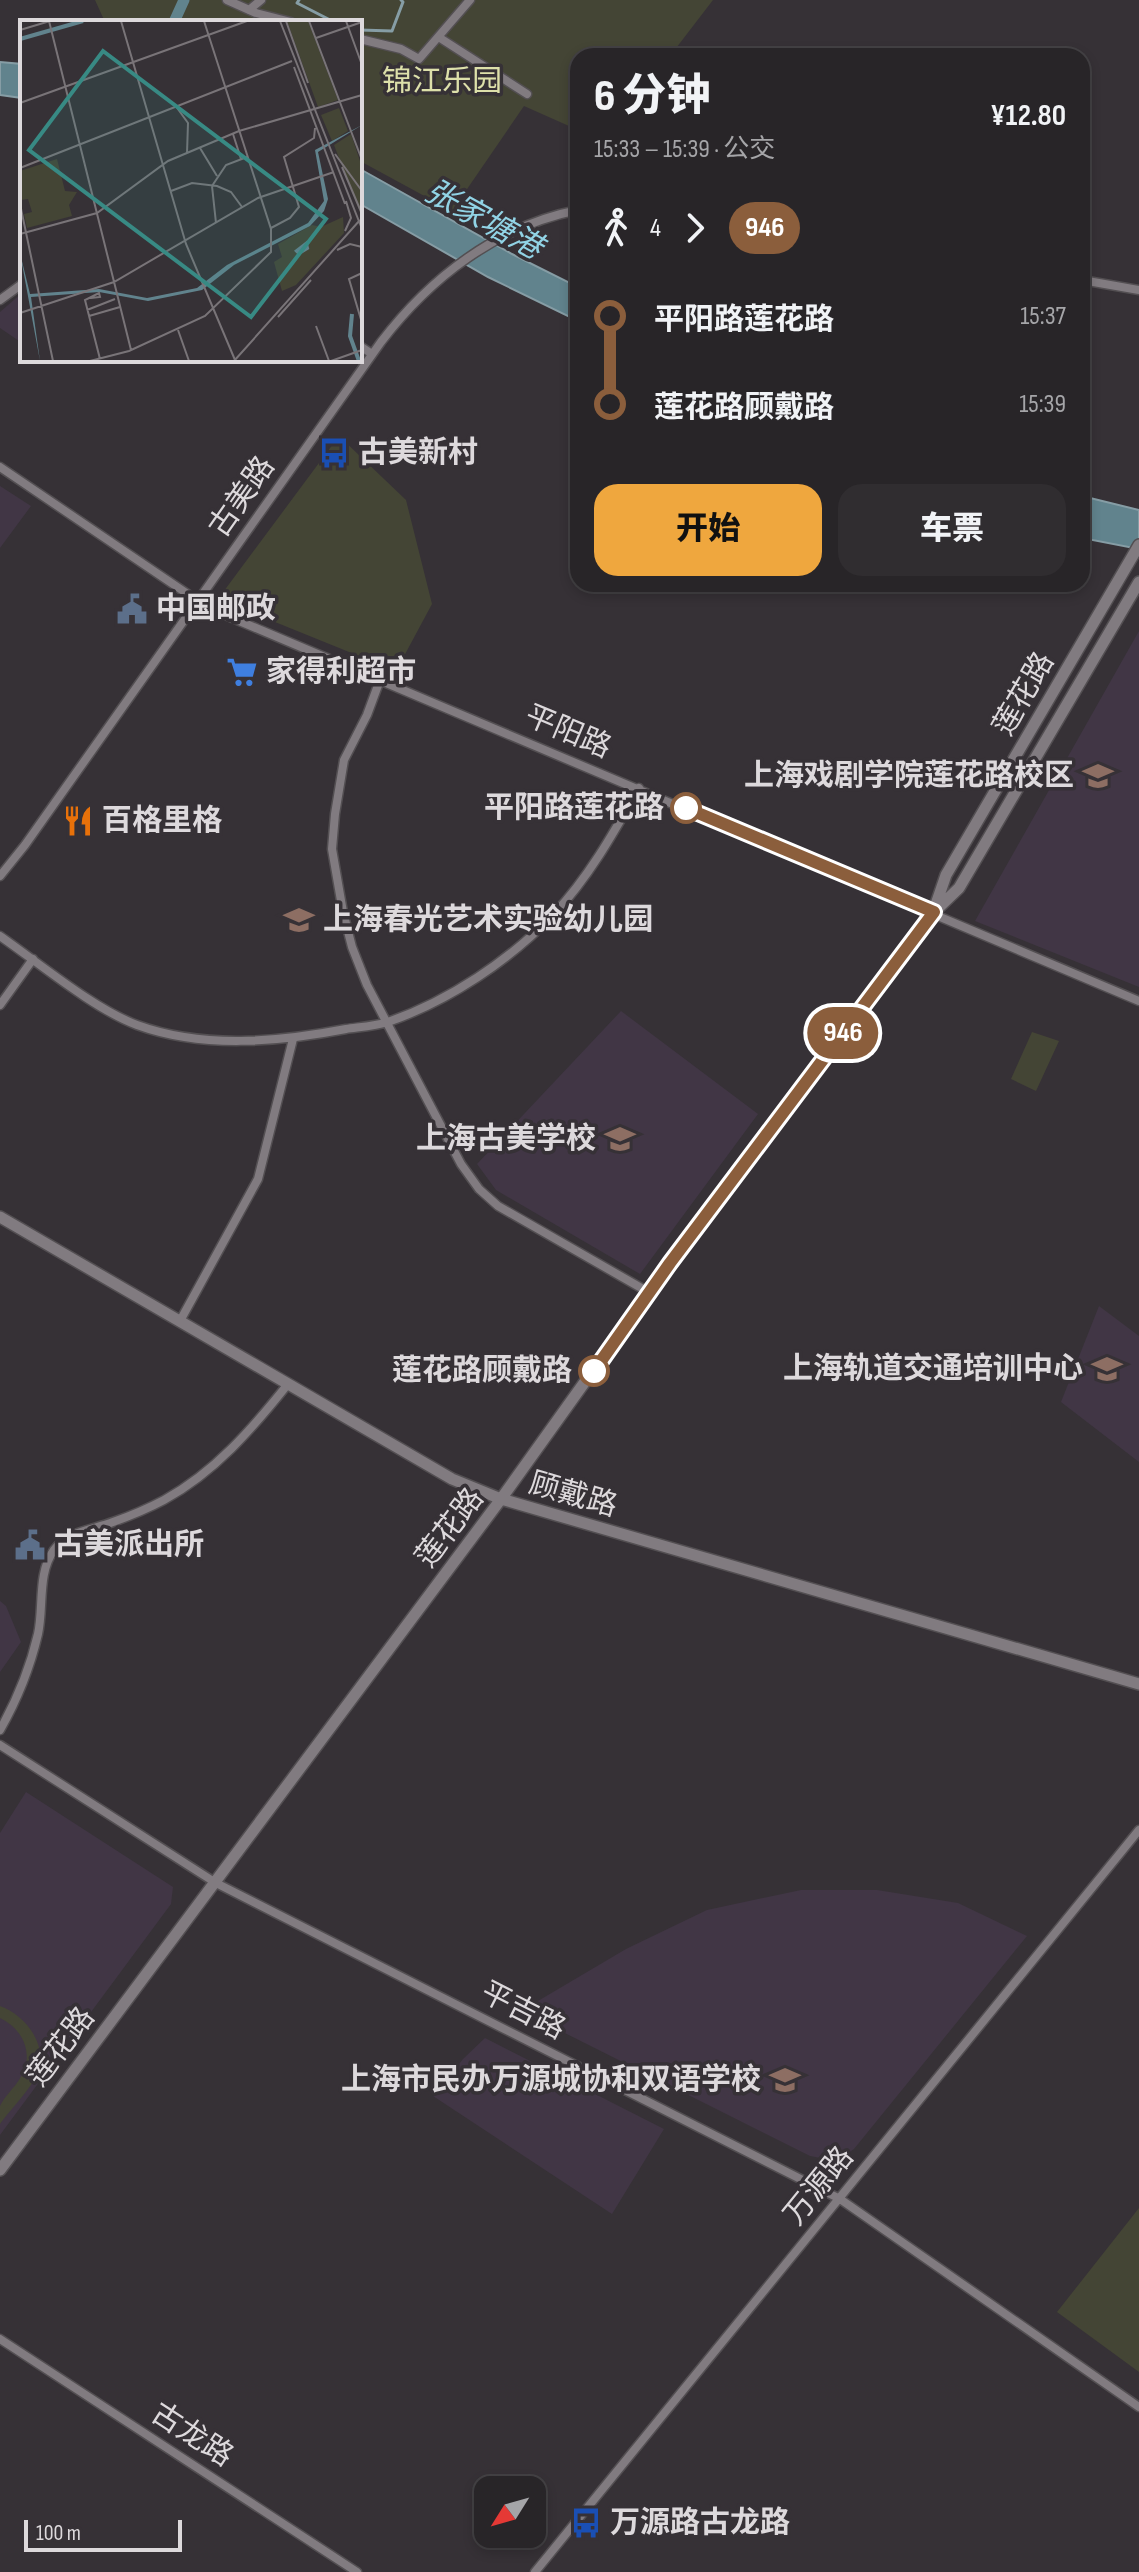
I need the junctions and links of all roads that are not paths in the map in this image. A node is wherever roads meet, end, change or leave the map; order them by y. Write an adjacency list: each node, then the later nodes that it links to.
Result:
1 (227, 0): 4 (street)
2 (261, 0): 4 (street)
3 (470, 0): 6 (street)
4 (249, 10): 5 (street)
5 (284, 20)
6 (440, 38): 7 (street); 8 (street)
7 (362, 39)
8 (527, 94)
9 (570, 212): 15 (street, 古美路)
10 (1090, 281): 12 (street)
11 (20, 285): 13 (street)
12 (1139, 290)
13 (0, 300)
14 (362, 347): 15 (street)
15 (372, 354): 19 (street, 古美路)
16 (0, 467): 19 (street, 平阳路)
17 (1137, 549): 23 (main road, 莲花路)
18 (1139, 582): 23 (main road, 莲花路)
19 (198, 601): 20 (street, 平阳路); 22 (street, 古美路)
20 (380, 680): 21 (street, 平阳路); 28 (street)
21 (639, 788): 23 (street, 平阳路); 28 (street)
22 (0, 876)
23 (934, 912): 26 (street, 平阳路); 31 (main road, 莲花路)
24 (0, 936): 25 (street)
25 (33, 959): 27 (street); 29 (street)
26 (1139, 1001)
27 (0, 1005)
28 (387, 1022): 29 (street); 31 (street)
29 (293, 1039): 32 (street)
30 (0, 1217): 32 (main road, 顾戴路)
31 (650, 1293): 34 (main road, 莲花路)
32 (180, 1321): 33 (main road, 顾戴路)
33 (288, 1384): 34 (main road, 顾戴路); 36 (street)
34 (501, 1499): 35 (main road, 顾戴路); 39 (main road, 莲花路)
35 (1139, 1684)
36 (0, 1730)
37 (0, 1745): 39 (street, 平吉路)
38 (1139, 1830): 41 (street, 万源路)
39 (216, 1883): 40 (main road, 莲花路); 41 (street, 平吉路)
40 (0, 2170)
41 (840, 2199): 43 (street, 平吉路); 45 (street, 万源路)
42 (0, 2339): 44 (street, 古龙路)
43 (1139, 2407)
44 (357, 2572)
45 (535, 2572)

